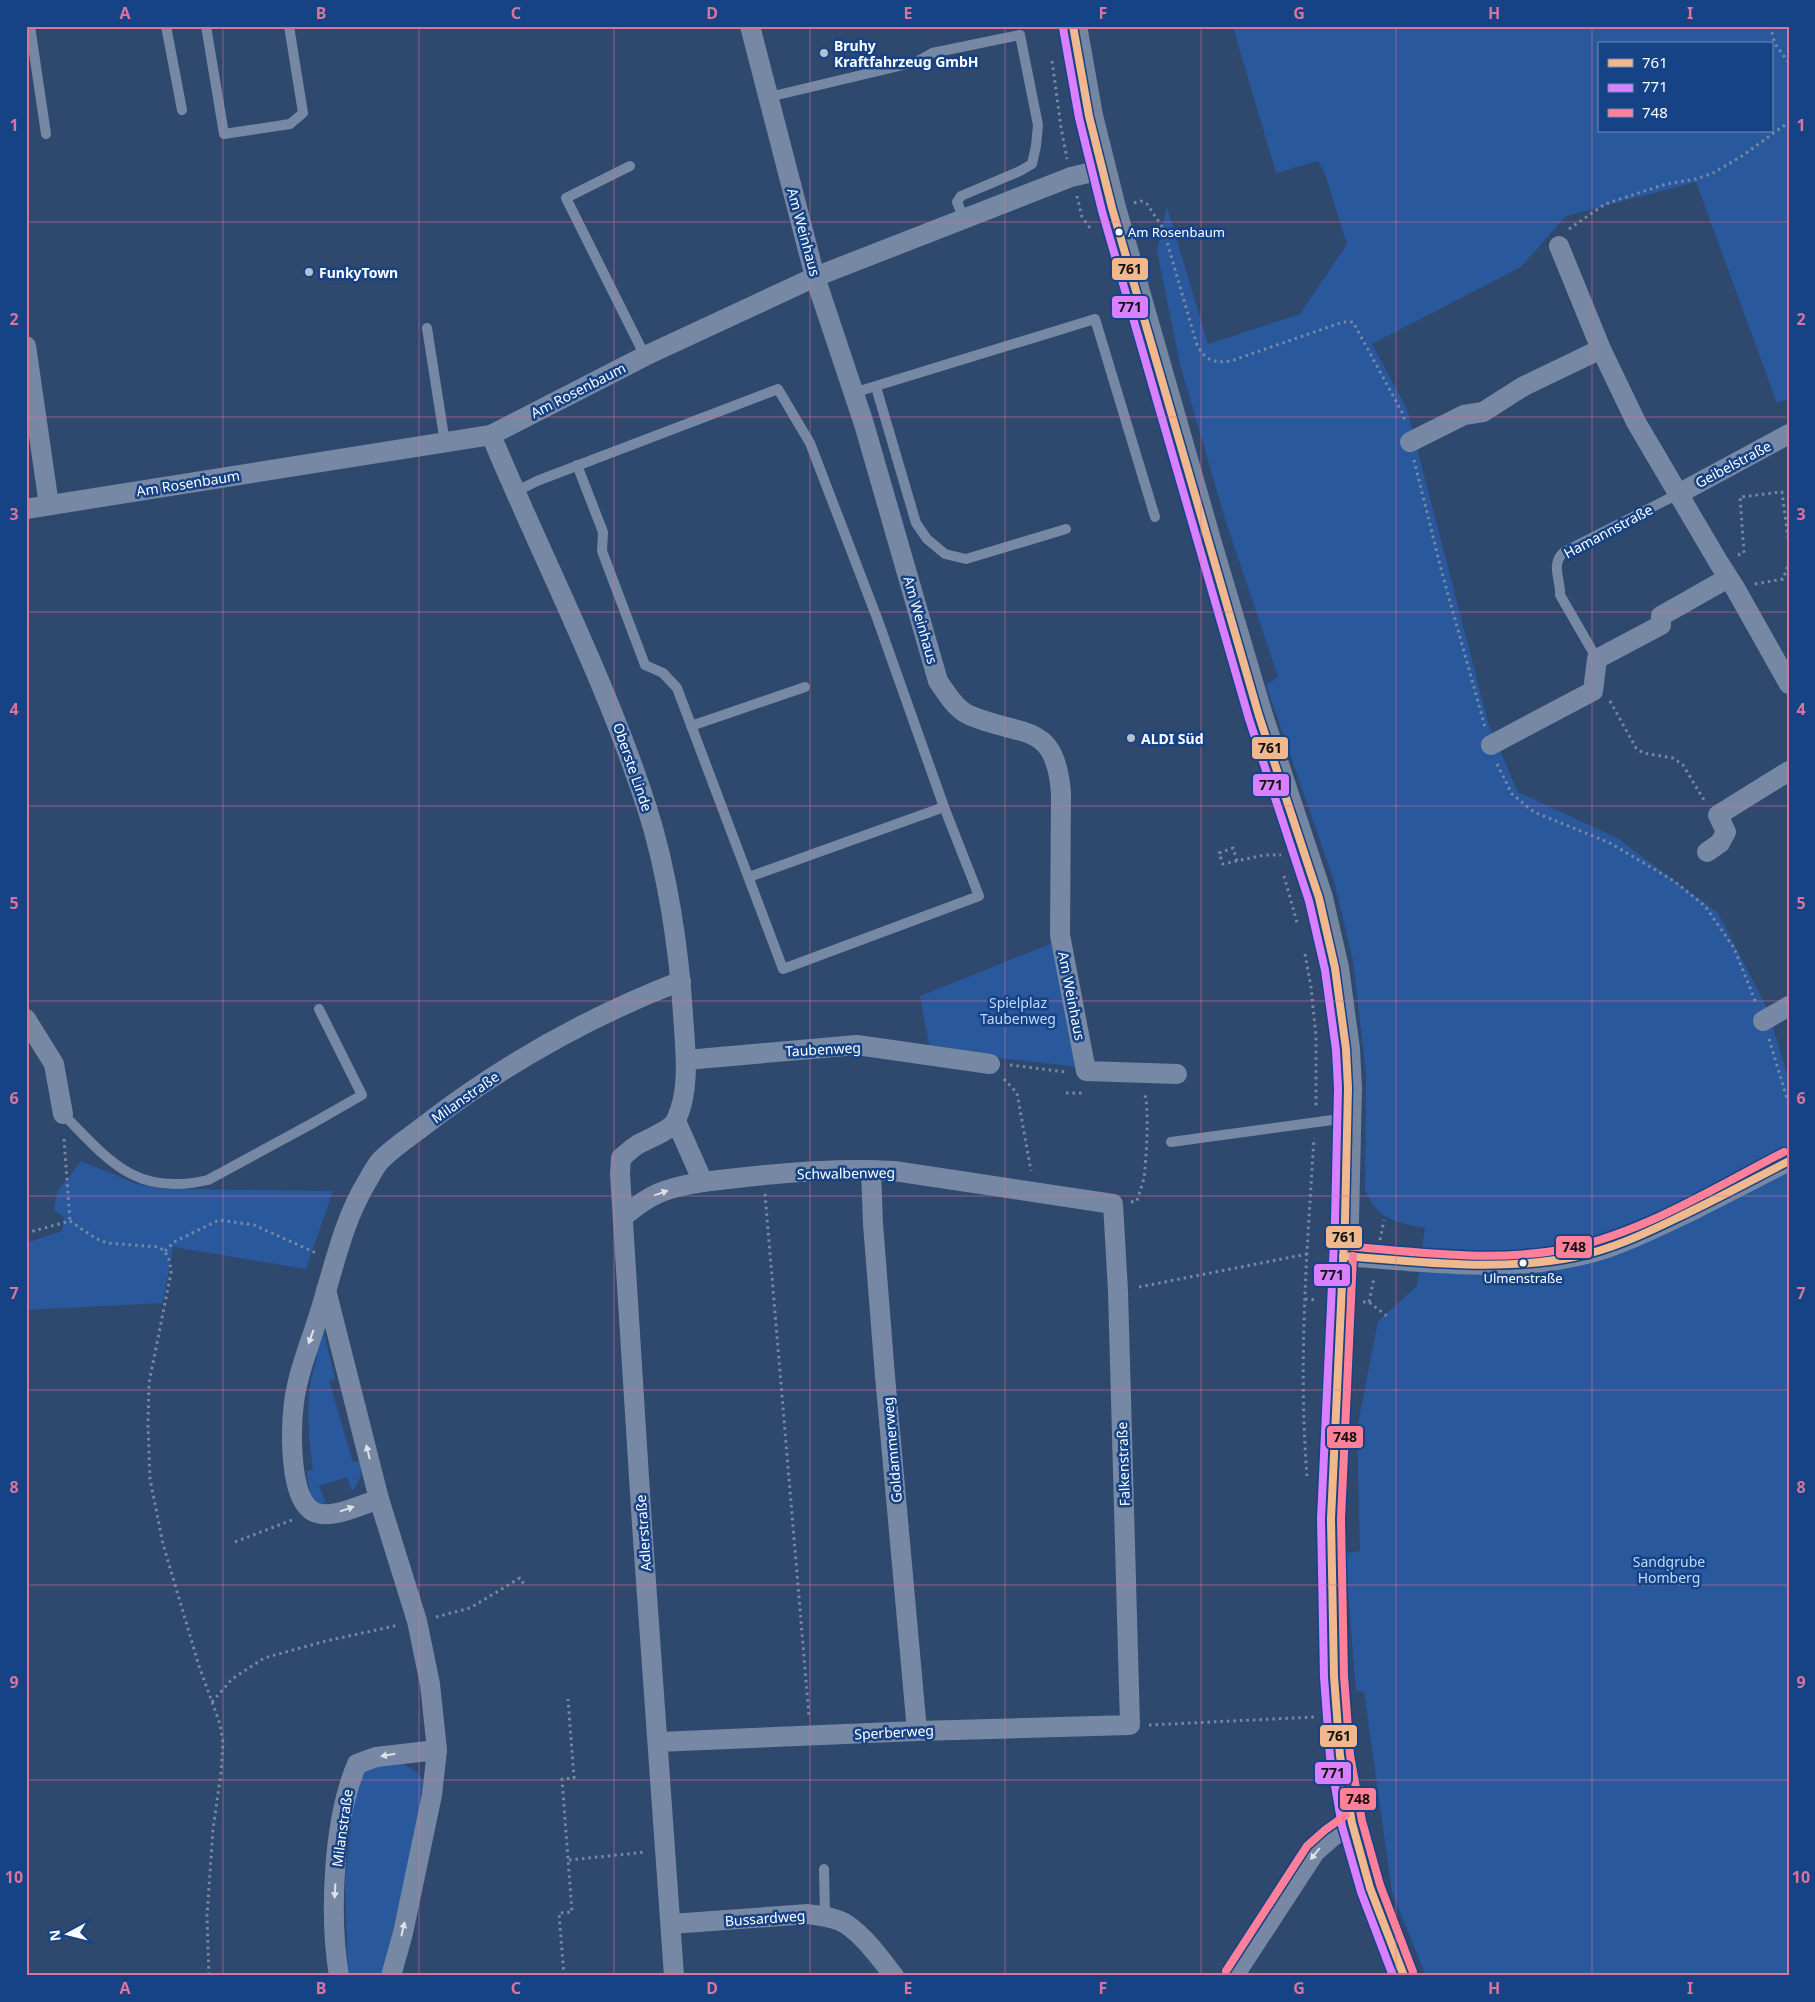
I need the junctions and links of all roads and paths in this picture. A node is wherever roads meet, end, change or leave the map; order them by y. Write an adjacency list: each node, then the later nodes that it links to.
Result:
1 (30, 26): 13 (lane)
2 (166, 26): 11 (lane)
3 (206, 26): 4 (lane)
4 (289, 26)
5 (750, 26): 10 (street, Am Weinhaus)
6 (1073, 26): 15 (main road)
7 (1770, 26): 9 (path)
8 (1052, 54): 16 (path)
9 (1789, 63)
10 (769, 97): 19 (lane); 22 (street, Am Weinhaus)
11 (182, 110)
12 (1789, 122): 21 (path)
13 (46, 134)
14 (630, 166): 26 (lane)
15 (1102, 170): 16 (street, Am Rosenbaum); 17 (main road)
16 (1071, 177): 18 (path); 19 (street, Am Rosenbaum)
17 (1112, 208): 18 (path); 31 (path); 53 (main road)
18 (1082, 217): 20 (path)
19 (964, 219): 22 (street, Am Rosenbaum)
20 (1096, 237)
21 (1559, 246): 25 (street)
22 (816, 277): 26 (street, Am Rosenbaum); 28 (street, Am Weinhaus)
23 (427, 328): 32 (lane)
24 (26, 346): 36 (street)
25 (1601, 348): 31 (street); 35 (street)
26 (645, 356): 30 (street, Am Rosenbaum)
27 (876, 387): 28 (lane); 38 (lane); 39 (lane)
28 (853, 393): 68 (street, Am Weinhaus)
29 (1789, 434): 35 (street, Geibelstraße)
30 (491, 435): 32 (street, Am Rosenbaum); 34 (street, Oberste Linde)
31 (1410, 442): 48 (path)
32 (445, 443): 36 (street, Am Rosenbaum)
33 (578, 465): 34 (lane); 47 (lane); 50 (lane)
34 (514, 492): 61 (street, Oberste Linde)
35 (1678, 494): 42 (street); 43 (lane, Hamannstraße)
36 (49, 505): 37 (street, Am Rosenbaum)
37 (26, 509)
38 (1155, 517)
39 (1066, 529)
40 (1789, 545): 42 (path)
41 (1789, 563): 42 (path)
42 (1727, 576): 43 (street); 44 (street)
43 (1597, 659): 46 (street)
44 (1789, 684)
45 (804, 687): 47 (lane)
46 (1594, 691): 48 (street); 51 (path)
47 (691, 726): 58 (lane)
48 (1491, 745): 65 (path)
49 (1789, 772): 51 (street)
50 (944, 807): 58 (lane); 58 (lane)
51 (1718, 815): 54 (street)
52 (1275, 846): 53 (path)
53 (1291, 852): 55 (path); 56 (path); 75 (main road)
54 (1707, 852)
55 (1237, 861): 55 (path)
56 (1281, 864)
57 (1283, 874): 59 (path)
58 (750, 877)
59 (1299, 928)
60 (1303, 946): 77 (path)
61 (681, 981): 66 (street, Oberste Linde); 92 (street, Milanstraße)
62 (1789, 1006): 65 (street)
63 (319, 1008): 74 (lane)
64 (26, 1019): 74 (street)
65 (1763, 1020): 73 (path)
66 (686, 1060): 67 (street, Taubenweg); 76 (street, Oberste Linde)
67 (999, 1064): 68 (path); 83 (path)
68 (1086, 1072): 69 (street)
69 (1177, 1074)
70 (1139, 1091): 84 (path)
71 (1084, 1092): 72 (path)
72 (1066, 1093)
73 (1789, 1106)
74 (63, 1114): 87 (path)
75 (1348, 1118): 77 (lane); 91 (main road)
76 (676, 1121): 82 (street); 86 (street, Adlerstraße)
77 (1315, 1121): 78 (lane); 90 (path)
78 (1171, 1142)
79 (1789, 1160): 91 (street)
80 (871, 1170): 81 (street, Schwalbenweg); 83 (street, Schwalbenweg); 105 (street, Goldammerweg)
81 (763, 1175): 82 (street, Schwalbenweg); 106 (path)
82 (703, 1182): 86 (street, one-way to 82)
83 (1034, 1192): 85 (street, Schwalbenweg)
84 (1139, 1193)
85 (1113, 1204): 94 (street, Falkenstraße)
86 (624, 1216): 107 (street, Adlerstraße)
87 (70, 1221): 88 (path); 89 (path)
88 (26, 1233)
89 (165, 1252): 92 (path); 102 (path)
90 (1307, 1254): 94 (path); 95 (path)
91 (1343, 1256): 109 (main road)
92 (336, 1259): 93 (street, Milanstraße)
93 (326, 1290): 96 (street, one-way to 93); 97 (street, Milanstraße, one-way to 97)
94 (1118, 1291): 104 (street, Falkenstraße)
95 (1305, 1299)
96 (380, 1499): 97 (street, one-way to 96); 100 (street)
97 (314, 1512): 98 (path)
98 (235, 1542)
99 (525, 1586): 100 (path)
100 (417, 1621): 102 (path); 108 (street)
101 (568, 1699): 111 (path)
102 (212, 1702): 115 (path)
103 (1315, 1717): 104 (path)
104 (1130, 1725): 105 (street, Sperberweg)
105 (917, 1731): 106 (street, Sperberweg)
106 (810, 1736): 107 (street, Sperberweg)
107 (658, 1742): 110 (street, Adlerstraße)
108 (437, 1750): 116 (street, Milanstraße, one-way to 116); 117 (street, one-way to 108)
109 (1352, 1823): 121 (street, one-way to 121); 122 (main road)
110 (666, 1849): 111 (path); 114 (street, Adlerstraße)
111 (569, 1860): 118 (path)
112 (824, 1870): 113 (lane)
113 (825, 1916): 114 (street, Bussardweg); 120 (street, Bussardweg)
114 (671, 1924): 119 (street, Adlerstraße)
115 (209, 1976)
116 (339, 1976)
117 (391, 1976)
118 (564, 1976)
119 (674, 1976)
120 (894, 1976)
121 (1234, 1976)
122 (1404, 1976)

